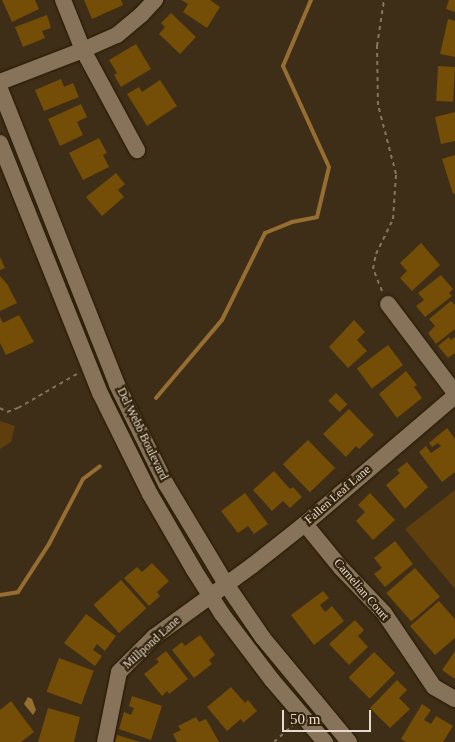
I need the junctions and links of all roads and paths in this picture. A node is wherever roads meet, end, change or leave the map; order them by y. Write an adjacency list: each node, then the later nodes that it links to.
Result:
1 (63, 0): 4 (street)
2 (155, 0): 4 (street)
3 (384, 0): 9 (path)
4 (83, 50): 5 (street); 8 (street)
5 (0, 82)
6 (0, 89): 14 (street, Del Webb Boulevard)
7 (0, 143): 10 (street, Del Webb Boulevard)
8 (137, 150)
9 (388, 304): 11 (street)
10 (89, 367): 12 (path); 14 (street, Del Webb Boulevard)
11 (455, 395): 13 (street, Fallen Leaf Lane)
12 (0, 408)
13 (305, 524): 14 (street, Fallen Leaf Lane); 15 (street, Carnelian Court)
14 (218, 590): 16 (street, Del Webb Boulevard); 17 (street, Millpond Lane); 20 (street, Del Webb Boulevard)
15 (455, 699)
16 (303, 718): 18 (path); 19 (street, Del Webb Boulevard)
17 (105, 742)
18 (274, 742)
19 (325, 742)
20 (349, 742)

